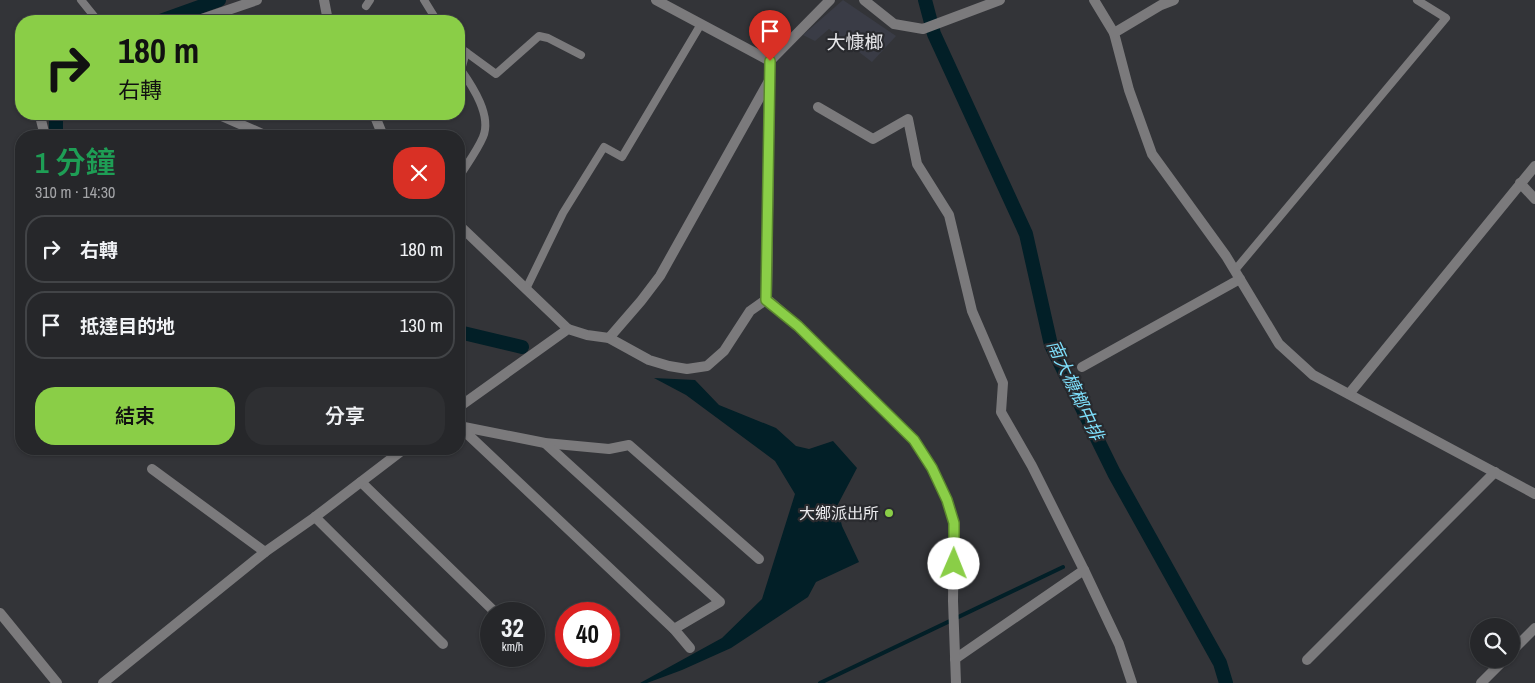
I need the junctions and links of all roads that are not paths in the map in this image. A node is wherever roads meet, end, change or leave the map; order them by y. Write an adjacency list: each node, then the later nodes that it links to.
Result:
1 (81, 0): 12 (lane)
2 (257, 0): 13 (street)
3 (324, 0): 14 (street)
4 (424, 0): 15 (lane)
5 (656, 0): 16 (street)
6 (830, 0): 21 (street)
7 (864, 0): 8 (street)
8 (1000, 0)
9 (1094, 0): 17 (street)
10 (1174, 0): 17 (street)
11 (1416, 0): 32 (lane)
12 (93, 15)
13 (213, 15)
14 (327, 15)
15 (433, 15)
16 (701, 24): 21 (street); 33 (lane)
17 (1114, 33): 32 (street)
18 (466, 52): 19 (lane); 20 (lane)
19 (581, 54)
20 (465, 56)
21 (770, 61): 23 (street)
22 (465, 76): 28 (lane)
23 (770, 79): 34 (street); 36 (street)
24 (818, 107): 51 (street)
25 (231, 120): 26 (street)
26 (253, 130)
27 (1535, 166): 29 (street)
28 (465, 167)
29 (1520, 183): 30 (street); 38 (street)
30 (1535, 199)
31 (465, 230): 33 (street)
32 (1237, 275): 37 (street); 38 (street)
33 (526, 289): 35 (street)
34 (766, 300): 36 (street); 59 (street)
35 (568, 329): 36 (street); 39 (street)
36 (610, 338)
37 (1082, 367)
38 (1349, 394): 45 (street)
39 (465, 403)
40 (465, 427): 42 (street)
41 (465, 432): 55 (street)
42 (546, 443): 50 (street); 55 (street)
43 (396, 455): 46 (street)
44 (152, 469): 49 (street)
45 (1495, 472): 47 (street); 60 (street)
46 (361, 482): 48 (street); 52 (street)
47 (1535, 494)
48 (315, 517): 49 (street); 57 (street)
49 (265, 552): 63 (street)
50 (759, 559)
51 (1084, 570): 59 (street); 65 (street)
52 (485, 602)
53 (0, 613): 62 (street)
54 (1535, 628): 56 (street)
55 (674, 629): 58 (street)
56 (1520, 643)
57 (443, 644)
58 (690, 648)
59 (955, 659): 64 (street)
60 (1307, 660)
61 (1496, 668): 66 (street)
62 (57, 683)
63 (103, 683)
64 (956, 683)
65 (1132, 683)
66 (1481, 683)

